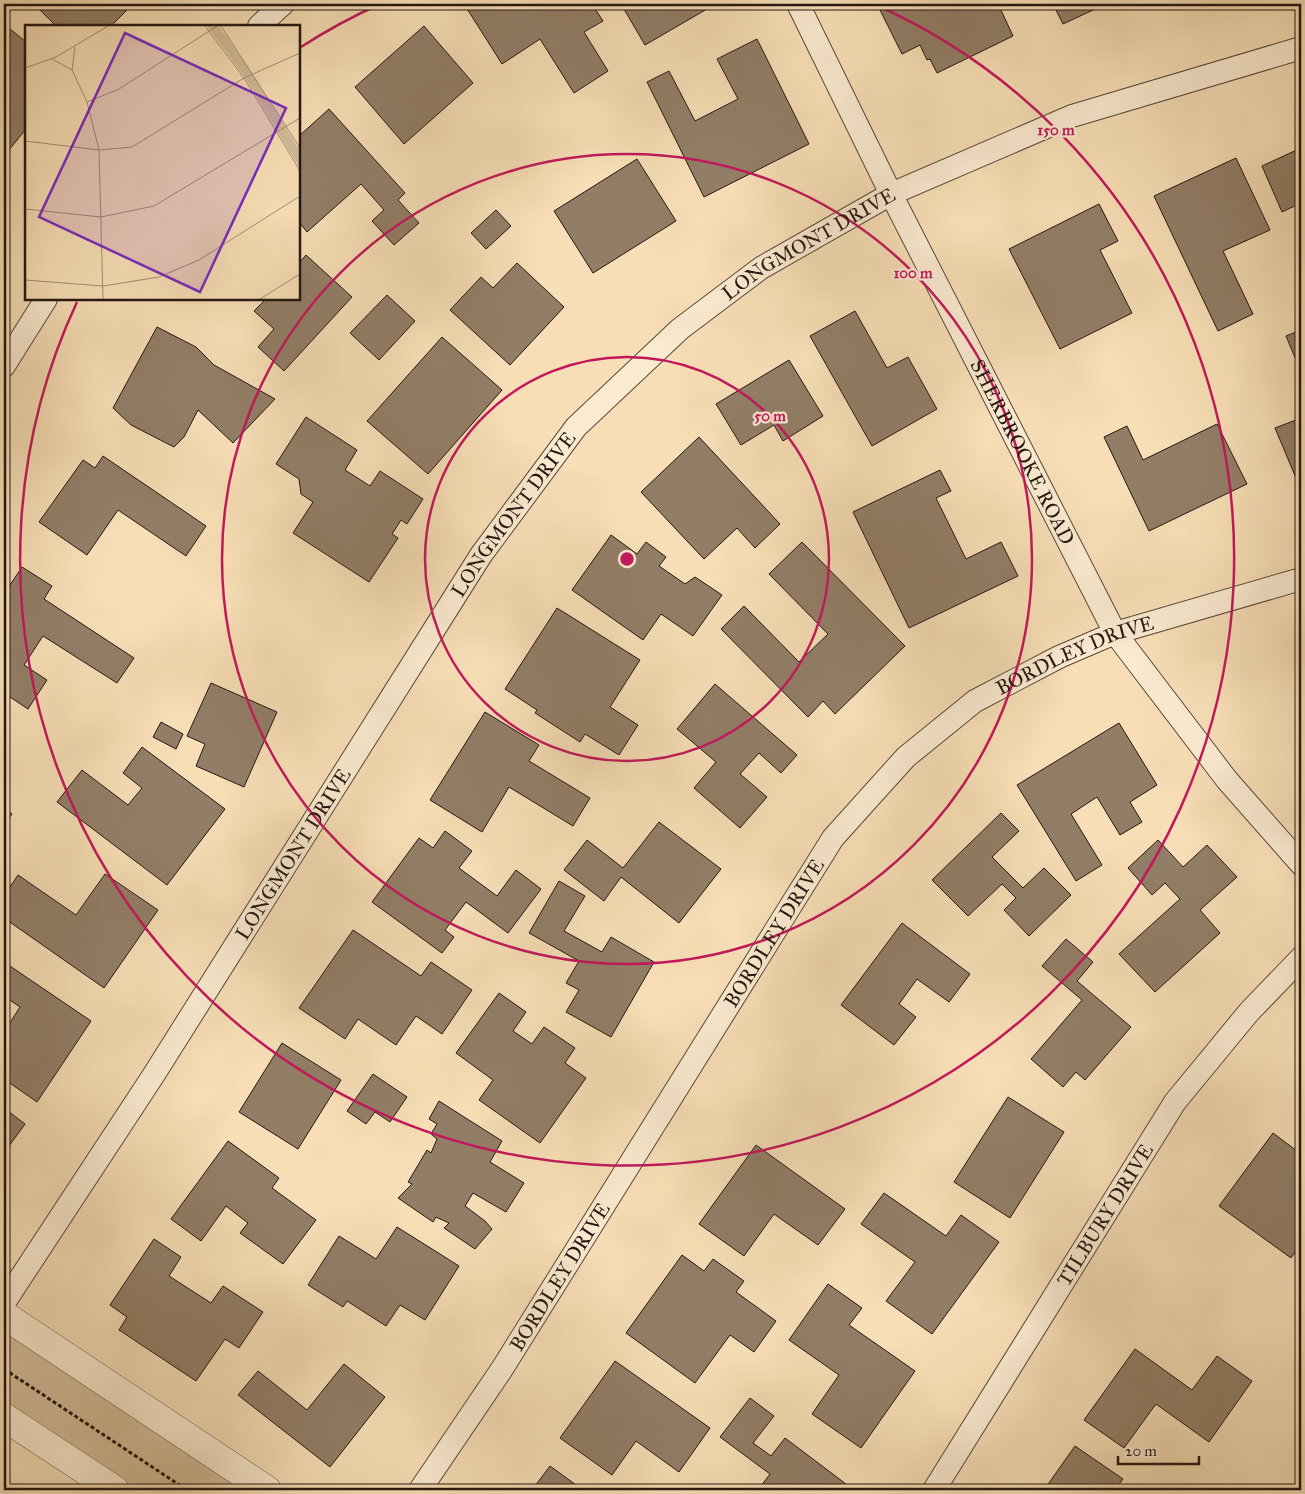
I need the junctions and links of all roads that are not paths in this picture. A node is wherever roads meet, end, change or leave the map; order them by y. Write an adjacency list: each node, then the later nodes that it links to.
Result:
1 (282, 4): 3 (street)
2 (798, 4): 5 (street, SHERBROOKE ROAD)
3 (260, 25)
4 (1301, 48): 5 (street, LONGMONT DRIVE)
5 (890, 194): 9 (street, SHERBROOKE ROAD); 12 (street, LONGMONT DRIVE)
6 (45, 300): 7 (street)
7 (4, 366)
8 (1301, 579): 9 (street, BORDLEY DRIVE)
9 (1115, 633): 10 (street, SHERBROOKE ROAD); 17 (street, BORDLEY DRIVE)
10 (1301, 864)
11 (1301, 958): 18 (street, TILBURY DRIVE)
12 (4, 1303)
13 (4, 1316): 16 (street)
14 (4, 1417): 15 (street)
15 (115, 1490)
16 (267, 1490)
17 (420, 1490)
18 (934, 1490)

